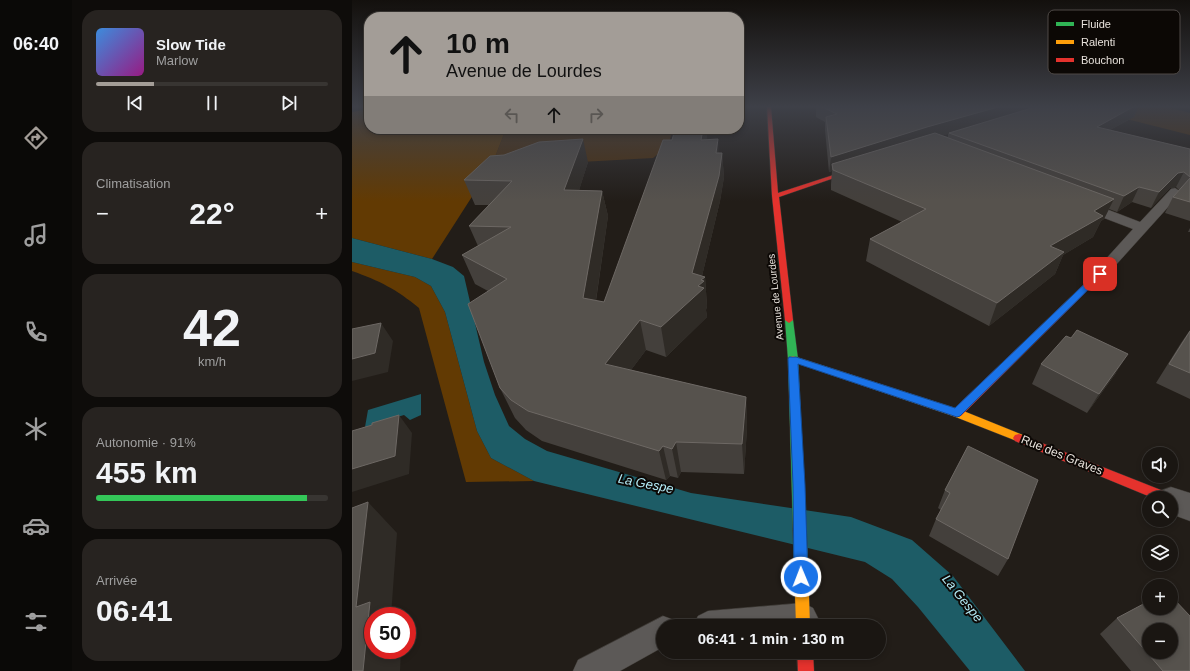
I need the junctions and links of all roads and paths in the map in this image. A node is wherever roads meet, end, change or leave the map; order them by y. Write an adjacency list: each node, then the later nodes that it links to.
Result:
1 (771, 138): 4 (main road, Avenue de Lourdes)
2 (871, 164): 4 (main road)
3 (1176, 192): 6 (lane)
4 (775, 196): 8 (main road, Avenue de Lourdes)
5 (1069, 199): 6 (lane)
6 (1142, 228): 7 (lane)
7 (1100, 274): 9 (main road)
8 (792, 359): 9 (main road, Rue des Graves); 13 (main road, Avenue de Lourdes)
9 (957, 413): 10 (main road, Rue des Graves)
10 (1150, 491)
11 (1178, 503): 12 (street)
12 (1190, 508)
13 (803, 619)
14 (656, 635): 16 (lane)
15 (805, 659): 17 (main road)
16 (589, 671)
17 (806, 671)

